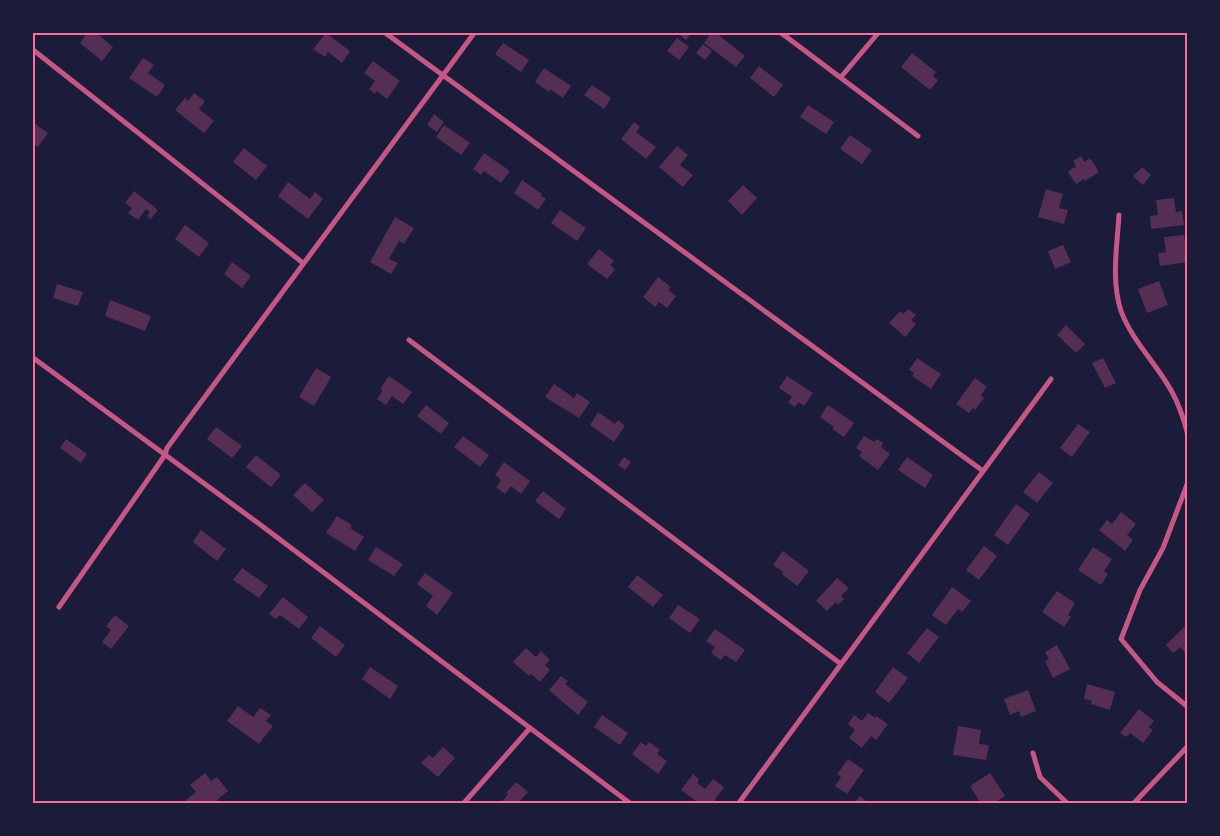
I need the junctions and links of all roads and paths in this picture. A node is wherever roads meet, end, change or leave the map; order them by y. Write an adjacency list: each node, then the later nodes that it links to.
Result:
1 (384, 32): 6 (street)
2 (475, 32): 6 (street)
3 (780, 32): 7 (street)
4 (879, 32): 7 (street)
5 (32, 49): 10 (street)
6 (443, 76): 10 (street); 16 (street)
7 (841, 77): 8 (street)
8 (918, 136)
9 (1119, 215): 14 (street)
10 (303, 263): 15 (street)
11 (409, 340): 19 (street)
12 (32, 357): 15 (street)
13 (1051, 379): 16 (street)
14 (1188, 435)
15 (165, 455): 18 (street); 21 (street)
16 (983, 471): 19 (street)
17 (1188, 482): 20 (street)
18 (59, 607)
19 (841, 664): 26 (street)
20 (1188, 707)
21 (530, 728): 24 (street); 25 (street)
22 (1188, 746): 28 (street)
23 (1033, 753): 27 (street)
24 (462, 804)
25 (631, 804)
26 (738, 804)
27 (1068, 804)
28 (1133, 804)

